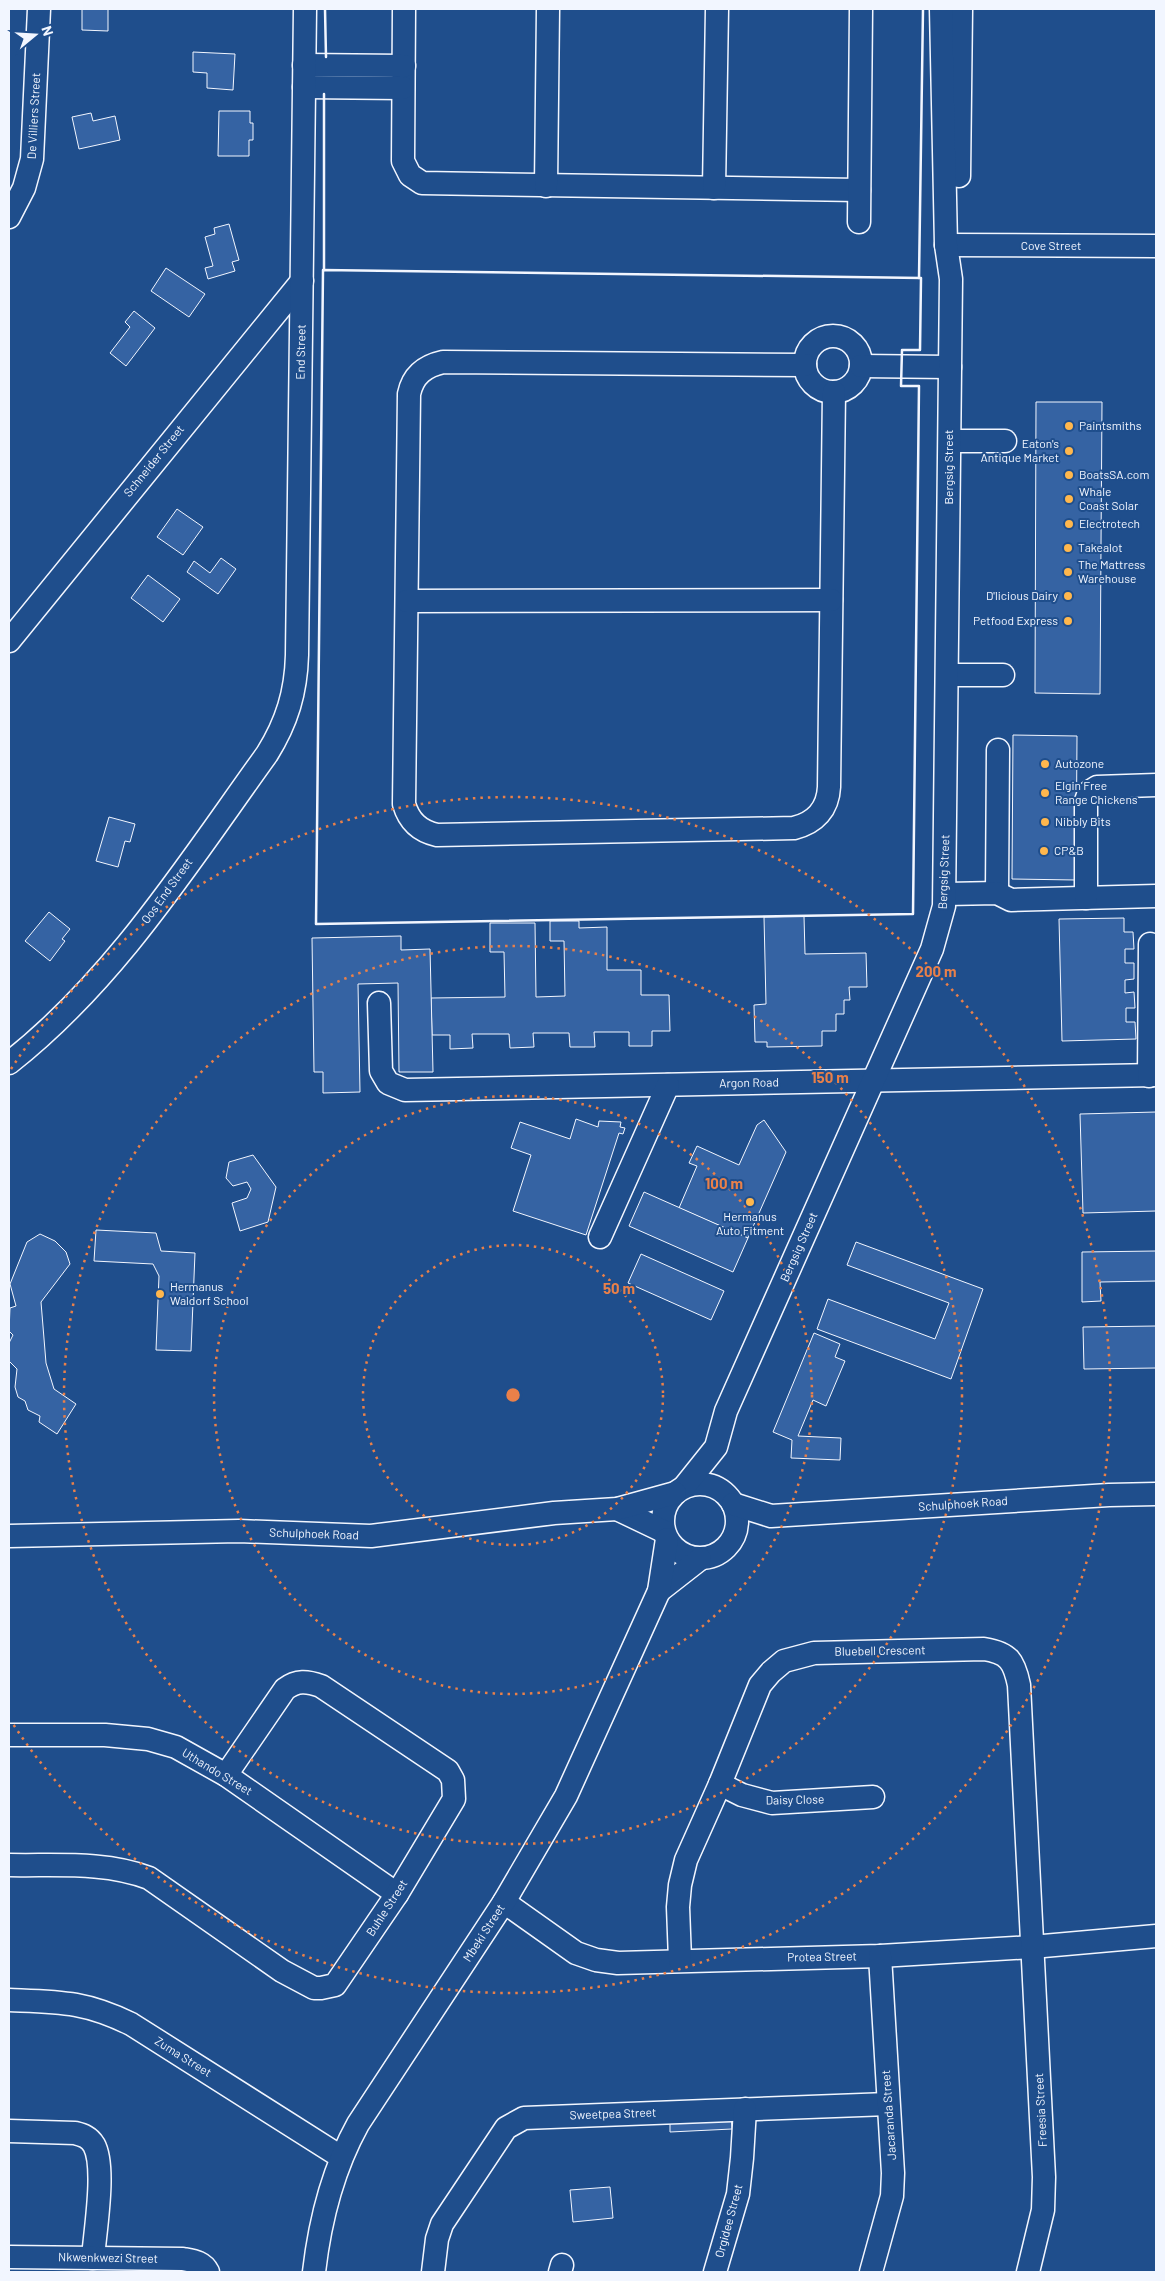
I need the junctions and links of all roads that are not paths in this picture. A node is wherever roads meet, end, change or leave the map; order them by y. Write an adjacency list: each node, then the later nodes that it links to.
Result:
1 (39, 9): 14 (street, De Villiers Street)
2 (305, 9): 9 (street, End Street)
3 (404, 9): 10 (street)
4 (548, 9): 11 (street)
5 (717, 9): 12 (street)
6 (861, 9): 13 (street)
7 (941, 9): 16 (street, Bergsig Street)
8 (960, 9): 16 (street, Bergsig Street)
9 (304, 76): 10 (street); 18 (street, End Street)
10 (404, 77): 11 (street)
11 (546, 186): 12 (street)
12 (714, 188): 13 (street)
13 (859, 190): 15 (street)
14 (9, 217)
15 (859, 222)
16 (952, 246): 17 (street, Cove Street); 21 (street, Bergsig Street)
17 (1156, 246)
18 (302, 281): 27 (street, Schneider Street); 30 (street, End Street)
19 (805, 365): 20 (street); 22 (street); 26 (street)
20 (861, 366): 21 (street); 22 (street)
21 (950, 367): 23 (street, Bergsig Street)
22 (834, 392): 25 (street)
23 (950, 441): 24 (street); 28 (street, Bergsig Street)
24 (1005, 441)
25 (831, 600): 26 (street); 26 (street)
26 (407, 601)
27 (9, 641)
28 (948, 675): 29 (street); 34 (street, Bergsig Street)
29 (1003, 675)
30 (294, 695): 39 (street, Oos End Street)
31 (998, 750): 33 (street)
32 (1156, 785): 36 (street)
33 (997, 893): 34 (street); 36 (street)
34 (946, 894): 41 (street, Bergsig Street)
35 (1156, 896): 36 (street)
36 (1086, 898)
37 (1150, 944): 40 (street)
38 (380, 1003): 42 (street, Argon Road)
39 (9, 1063)
40 (1153, 1075): 41 (street, Argon Road)
41 (873, 1081): 42 (street, Argon Road); 44 (street, Bergsig Street)
42 (668, 1085): 43 (street)
43 (600, 1237)
44 (716, 1447): 45 (street, Bergsig Street); 47 (street, Bergsig Street)
45 (679, 1490): 47 (street); 48 (street, Schulphoek Road); 50 (street)
46 (1156, 1494): 49 (street, Schulphoek Road)
47 (730, 1500): 49 (street, Schulphoek Road); 52 (street)
48 (617, 1508): 50 (street); 51 (street, Schulphoek Road)
49 (771, 1516): 52 (street, Schulphoek Road)
50 (665, 1535): 53 (street); 54 (street, Mbeki Street)
51 (9, 1536)
52 (734, 1536): 53 (street)
53 (700, 1559): 54 (street, Mbeki Street)
54 (659, 1591): 61 (street, Mbeki Street)
55 (9, 1735): 56 (street, Uthando Street)
56 (226, 1775): 60 (street, Uthando Street); 60 (street, Buhle Street)
57 (720, 1784): 58 (street, Daisy Close); 63 (street, Bluebell Crescent); 65 (street, Bluebell Crescent)
58 (873, 1797)
59 (9, 1865): 60 (street, Buhle Street)
60 (396, 1894)
61 (504, 1902): 65 (street, Protea Street); 70 (street, Mbeki Street)
62 (1156, 1936): 63 (street, Protea Street)
63 (1032, 1947): 64 (street, Protea Street); 78 (street, Freesia Street)
64 (880, 1956): 65 (street, Protea Street); 67 (street, Jacaranda Street)
65 (680, 1960)
66 (9, 2000): 70 (street, Zuma Street)
67 (888, 2104): 68 (street, Sweetpea Street); 77 (street, Jacaranda Street)
68 (744, 2109): 75 (street, Sweetpea Street); 76 (street, Orgidee Street)
69 (9, 2131): 72 (street)
70 (341, 2157): 74 (street, Mbeki Street)
71 (9, 2256): 72 (street, Nkwenkwezi Street)
72 (93, 2258): 73 (street, Nkwenkwezi Street)
73 (207, 2270)
74 (314, 2272)
75 (433, 2272)
76 (715, 2272)
77 (871, 2272)
78 (1028, 2272)

